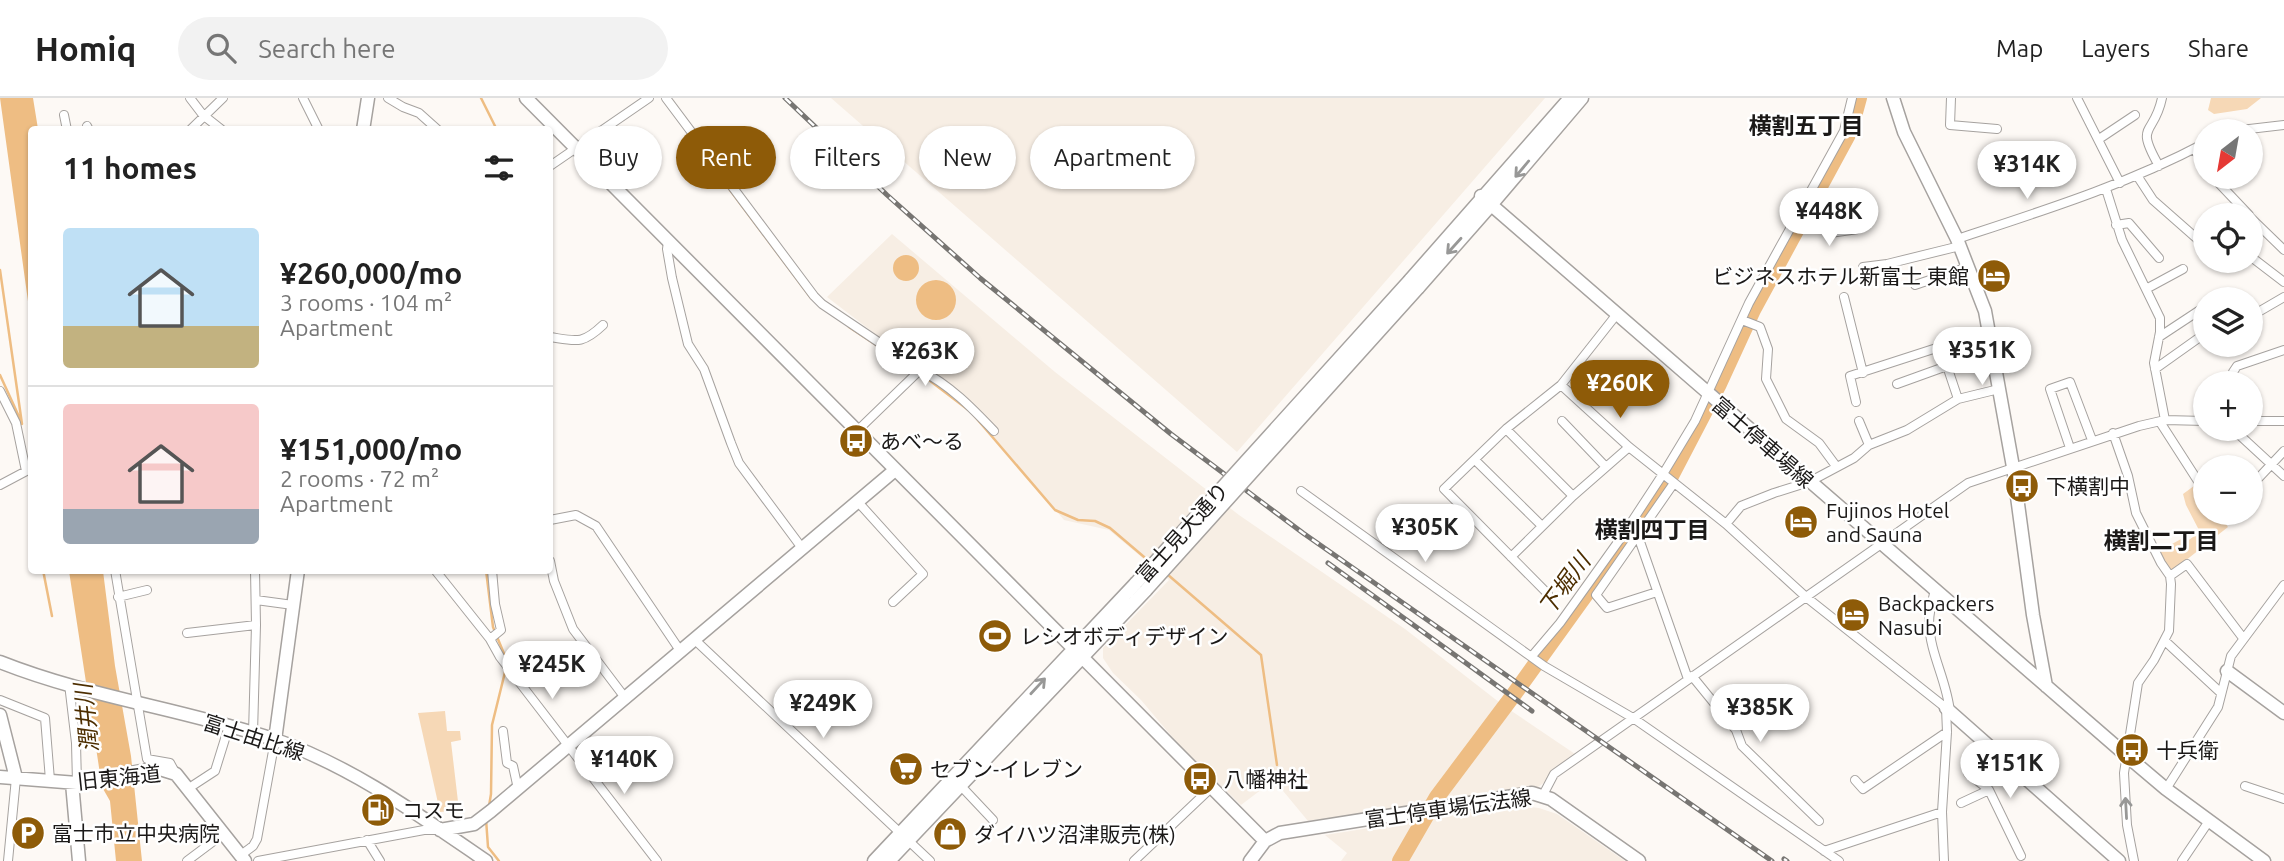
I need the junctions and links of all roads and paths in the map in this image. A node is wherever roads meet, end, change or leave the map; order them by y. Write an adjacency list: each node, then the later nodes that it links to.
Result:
1 (190, 98): 17 (street)
2 (223, 98): 17 (street)
3 (303, 98): 22 (street)
4 (368, 98): 23 (street)
5 (388, 98): 24 (street)
6 (526, 98): 30 (street)
7 (649, 98): 25 (street)
8 (666, 98): 71 (street)
9 (1570, 98): 40 (street)
10 (1582, 98): 40 (street, one-way to 40)
11 (1852, 98): 41 (street)
12 (1893, 98): 48 (street)
13 (1951, 98): 28 (street)
14 (2077, 98): 29 (street)
15 (2162, 98): 34 (street)
16 (64, 115): 19 (street)
17 (203, 115): 20 (street); 21 (street)
18 (2135, 115): 29 (street)
19 (66, 126)
20 (193, 126)
21 (217, 126)
22 (317, 126)
23 (364, 126)
24 (434, 126)
25 (608, 126)
26 (2284, 126): 27 (street)
27 (2263, 128)
28 (1997, 129)
29 (2099, 139): 36 (street)
30 (574, 147)
31 (574, 149): 33 (street)
32 (2193, 149): 34 (street)
33 (553, 164)
34 (2159, 166): 35 (street)
35 (2138, 177): 36 (street); 46 (street)
36 (2120, 183): 39 (street)
37 (616, 189): 47 (street)
38 (2224, 189): 42 (street)
39 (2106, 190): 43 (street); 48 (street)
40 (1486, 201): 61 (street, 富士停車場線); 146 (street, 富士見大通り, bridge)
41 (1804, 202): 44 (street); 63 (street)
42 (2236, 203)
43 (2116, 225): 50 (street); 57 (street)
44 (1858, 229)
45 (2263, 230): 49 (street)
46 (2193, 235)
47 (668, 242): 88 (street); 120 (street)
48 (1958, 243): 52 (street); 53 (street)
49 (2284, 250)
50 (2158, 258)
51 (2263, 266): 55 (street)
52 (1863, 267)
53 (1968, 267): 56 (street); 65 (street)
54 (2183, 269): 57 (street)
55 (2284, 282)
56 (1915, 285)
57 (2146, 289): 67 (street)
58 (1844, 297): 73 (street)
59 (2284, 297): 60 (street)
60 (2263, 309)
61 (1617, 314): 75 (street); 78 (street, 富士停車場線)
62 (2193, 315): 67 (street)
63 (1742, 320): 78 (street); 100 (street)
64 (603, 325): 66 (street)
65 (1989, 331): 73 (street); 76 (street)
66 (553, 337)
67 (2159, 337): 70 (street)
68 (2193, 342): 70 (street)
69 (2284, 350): 72 (street)
70 (2155, 369): 83 (street)
71 (920, 370): 88 (street); 89 (street)
72 (2234, 371)
73 (1863, 373): 80 (street)
74 (1897, 384): 79 (street)
75 (1560, 385): 87 (street); 94 (street)
76 (1999, 389): 79 (street); 102 (street)
77 (0, 391): 99 (street)
78 (1708, 393): 106 (street); 109 (street, 富士停車場線)
79 (1958, 399): 93 (street)
80 (1856, 402)
81 (1562, 421): 101 (street)
82 (1859, 421): 93 (street)
83 (2163, 421): 84 (street); 90 (street); 105 (street)
84 (2193, 421)
85 (2263, 421): 86 (street)
86 (2284, 421)
87 (1506, 429): 97 (street); 113 (street)
88 (857, 431): 103 (street)
89 (994, 431)
90 (2113, 433): 91 (street); 128 (street)
91 (2092, 440): 95 (street); 95 (street)
92 (2246, 441): 98 (street)
93 (1869, 445): 100 (street)
94 (1629, 447): 101 (street); 106 (street)
95 (2070, 448): 102 (street)
96 (2284, 451): 98 (street)
97 (1475, 460): 117 (street); 121 (street)
98 (2272, 465): 107 (street); 108 (street)
99 (28, 466)
100 (1836, 466): 109 (street)
101 (1606, 467): 113 (street)
102 (2013, 467): 119 (street); 152 (street)
103 (895, 470): 114 (street); 146 (street)
104 (28, 471): 111 (street)
105 (2193, 472)
106 (1663, 474): 110 (street); 147 (street)
107 (2263, 474)
108 (2284, 476)
109 (1809, 482): 116 (street); 119 (street, 富士停車場線)
110 (1675, 483): 116 (street); 118 (street)
111 (0, 485)
112 (1301, 491): 147 (street)
113 (1573, 496): 117 (street)
114 (858, 502): 120 (street); 137 (street)
115 (553, 519): 145 (street)
116 (1726, 524): 135 (street)
117 (1542, 526): 121 (street)
118 (1638, 536): 132 (street); 132 (street)
119 (1881, 545): 131 (street, 富士停車場線); 135 (street)
120 (802, 548): 143 (street)
121 (1511, 557): 133 (street)
122 (115, 574): 134 (street)
123 (256, 574): 136 (street)
124 (297, 574): 138 (street)
125 (438, 574): 142 (street)
126 (492, 574): 142 (street)
127 (553, 574): 154 (street)
128 (2170, 576): 141 (street); 144 (street)
129 (2284, 585): 141 (street)
130 (147, 590): 134 (street)
131 (1935, 590): 152 (street, 富士停車場線); 157 (street)
132 (1657, 592): 150 (street)
133 (1548, 594)
134 (118, 597): 156 (street)
135 (1806, 597): 150 (street); 157 (street)
136 (256, 600): 138 (street); 139 (street)
137 (893, 602)
138 (293, 605): 165 (street)
139 (257, 625): 140 (street); 164 (street)
140 (187, 633)
141 (2243, 638): 149 (street)
142 (490, 639): 166 (street)
143 (695, 640): 145 (street); 191 (street)
144 (2165, 641): 153 (street); 168 (street)
145 (681, 652): 154 (street)
146 (1079, 652): 175 (street, 富士見大通り); 176 (street); 191 (street, 富士見大通り, one-way to 146)
147 (1532, 656): 160 (street)
148 (0, 662): 151 (street, 富士由比線)
149 (2227, 671): 153 (street); 158 (street)
150 (1690, 677): 160 (street); 187 (street)
151 (71, 684): 156 (street, 富士由比線); 174 (street)
152 (2046, 686): 168 (street, 富士停車場線)
153 (2221, 693): 180 (street)
154 (626, 699): 166 (street)
155 (0, 700): 172 (street)
156 (133, 701): 161 (street, 富士由比線); 169 (street)
157 (1948, 710): 163 (street); 167 (street)
158 (2284, 713)
159 (0, 715): 171 (street)
160 (1633, 718): 182 (street); 196 (street)
161 (229, 726): 164 (street, 富士由比線); 178 (street)
162 (503, 732): 179 (street)
163 (1947, 732): 173 (street); 185 (street)
164 (253, 733): 165 (street, 富士由比線)
165 (275, 740): 189 (street, 富士由比線); 198 (street)
166 (569, 747): 179 (street); 206 (street)
167 (1988, 747): 181 (street); 214 (street)
168 (2127, 756): 180 (street, 富士停車場線); 215 (street, one-way to 168)
169 (176, 774): 174 (street, 旧東海道); 178 (street, 旧東海道)
170 (0, 776): 171 (street, 旧東海道)
171 (16, 778): 172 (street, 旧東海道); 193 (street)
172 (50, 780): 174 (street, 旧東海道)
173 (1855, 780)
174 (75, 783): 201 (street)
175 (960, 785): 186 (street); 191 (street, 富士見大通り)
176 (1213, 786): 195 (street); 199 (street)
177 (2245, 786): 183 (street)
178 (189, 788): 190 (street, 旧東海道)
179 (517, 789): 189 (street)
180 (2166, 789): 188 (street, 富士停車場線)
181 (1989, 790): 184 (street); 197 (street)
182 (1543, 795): 195 (street, 富士停車場伝法線); 211 (street, 富士停車場伝法線)
183 (2284, 799)
184 (1961, 803)
185 (1942, 811): 196 (street); 213 (street)
186 (993, 820)
187 (1819, 821)
188 (2209, 821): 216 (street); 217 (street, 富士停車場線)
189 (440, 830): 194 (street); 205 (street, 富士由比線)
190 (223, 834): 198 (street, 旧東海道); 202 (street)
191 (904, 837): 207 (street, 富士見大通り); 208 (street, 富士見大通り); 209 (street)
192 (0, 839): 193 (street)
193 (10, 840): 200 (street)
194 (367, 840): 203 (street); 204 (street)
195 (1265, 841): 210 (street)
196 (1824, 851): 212 (street)
197 (2021, 856)
198 (243, 858)
199 (1140, 860)
200 (8, 861)
201 (79, 861)
202 (187, 861)
203 (258, 861)
204 (380, 861)
205 (486, 861)
206 (657, 861)
207 (874, 861)
208 (889, 861)
209 (930, 861)
210 (1250, 861)
211 (1639, 861)
212 (1839, 861)
213 (1944, 861)
214 (2119, 861)
215 (2134, 861)
216 (2182, 861)
217 (2264, 861)

